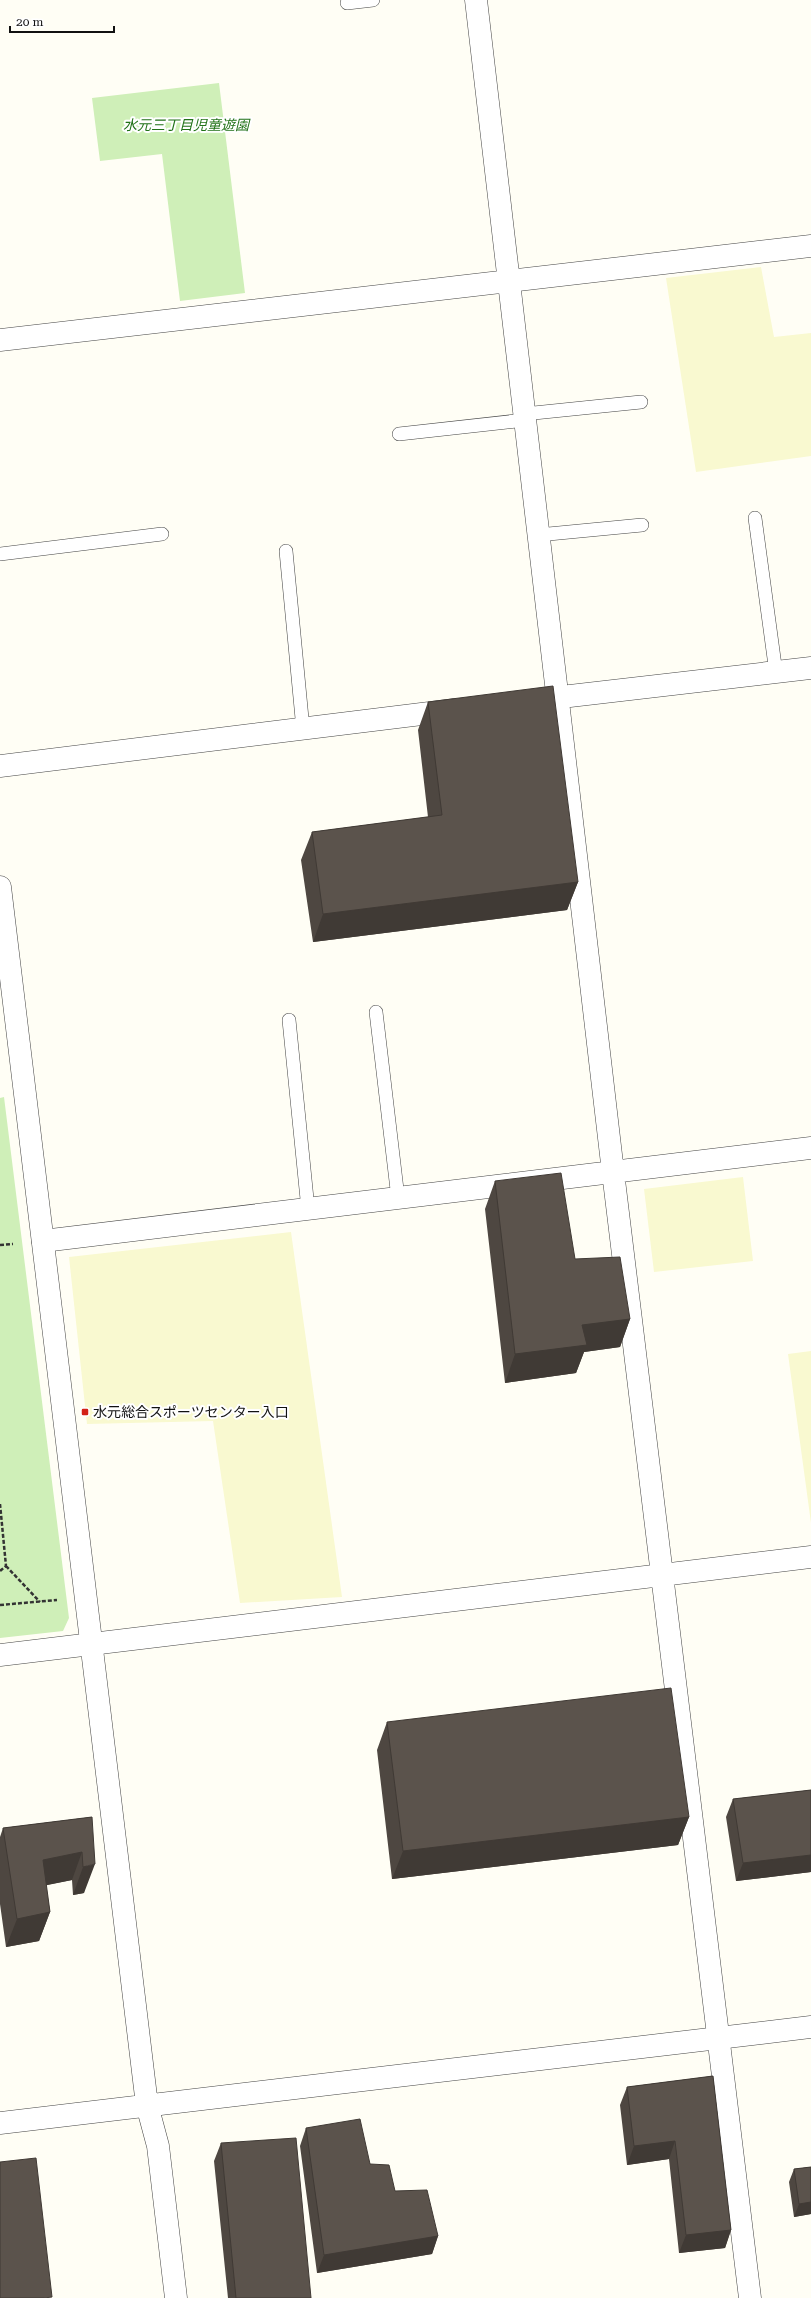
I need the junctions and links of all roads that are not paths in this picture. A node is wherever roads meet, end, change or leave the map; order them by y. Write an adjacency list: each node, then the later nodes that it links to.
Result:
1 (372, 0): 3 (lane)
2 (476, 0): 5 (street)
3 (347, 3)
4 (811, 246): 5 (street)
5 (509, 282): 6 (street); 8 (street)
6 (0, 340)
7 (641, 402): 8 (lane)
8 (525, 417): 9 (lane); 13 (street)
9 (399, 434)
10 (755, 518): 17 (lane)
11 (642, 525): 13 (lane)
12 (162, 534): 15 (lane)
13 (538, 535): 18 (street)
14 (286, 551): 21 (lane)
15 (0, 554)
16 (811, 668): 17 (street)
17 (776, 673): 18 (street)
18 (558, 697): 19 (street); 27 (street)
19 (527, 701)
20 (473, 708): 21 (street)
21 (303, 729): 22 (street)
22 (0, 766)
23 (0, 887): 30 (street)
24 (376, 1012): 28 (lane)
25 (289, 1020): 29 (lane)
26 (811, 1148): 27 (street)
27 (613, 1172): 28 (street); 32 (street)
28 (398, 1198): 29 (street)
29 (308, 1209): 30 (street)
30 (43, 1241): 33 (street)
31 (811, 1557): 32 (street)
32 (662, 1575): 33 (street); 36 (street)
33 (92, 1644): 34 (street); 37 (street)
34 (0, 1655)
35 (811, 2027): 36 (street)
36 (718, 2038): 37 (street); 40 (street)
37 (147, 2105): 38 (street); 39 (street)
38 (0, 2123)
39 (176, 2298)
40 (750, 2298)

